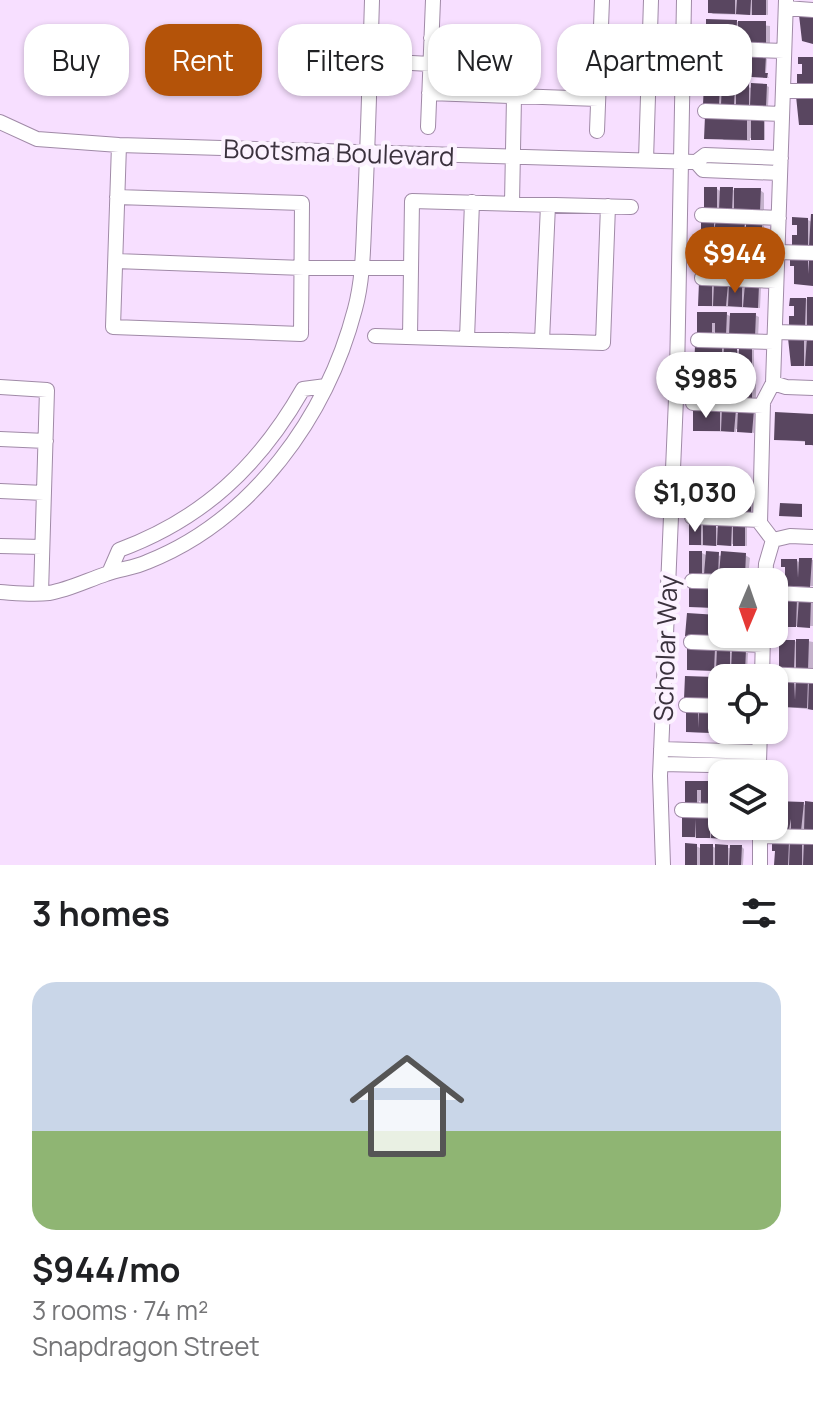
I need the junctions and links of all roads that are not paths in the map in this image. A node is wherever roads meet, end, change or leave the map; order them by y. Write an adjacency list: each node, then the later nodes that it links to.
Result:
1 (372, 0): 23 (street)
2 (433, 0): 8 (street)
3 (602, 0): 16 (street)
4 (651, 0): 25 (street)
5 (684, 0): 26 (street, Scholar Way)
6 (786, 4): 7 (street); 10 (street)
7 (813, 10)
8 (432, 24)
9 (752, 50): 10 (street)
10 (784, 51): 11 (street)
11 (783, 91): 12 (street); 18 (street)
12 (813, 91)
13 (429, 96): 20 (street)
14 (493, 96): 15 (street)
15 (514, 97): 16 (street); 24 (street)
16 (598, 99): 21 (street)
17 (705, 111): 18 (street)
18 (782, 114): 27 (street)
19 (0, 122): 22 (street, Bootsma Boulevard)
20 (428, 127)
21 (597, 131)
22 (119, 145): 23 (street, Bootsma Boulevard); 28 (street)
23 (368, 154): 24 (street, Bootsma Boulevard); 40 (street)
24 (513, 157): 25 (street, Bootsma Boulevard); 30 (street)
25 (646, 160): 26 (street, Bootsma Boulevard)
26 (689, 161): 27 (street, Bootsma Boulevard); 81 (street, Scholar Way)
27 (780, 166): 35 (street)
28 (117, 197): 38 (street); 39 (street)
29 (472, 202): 30 (street); 41 (street); 48 (street)
30 (512, 203): 31 (street)
31 (548, 205): 32 (street); 50 (street)
32 (608, 206): 33 (street); 50 (street)
33 (631, 207)
34 (702, 215): 35 (street)
35 (779, 218): 36 (street)
36 (777, 252): 37 (street); 43 (street)
37 (813, 253)
38 (116, 261): 39 (street); 39 (street)
39 (304, 268): 40 (street)
40 (361, 268): 41 (street); 52 (street)
41 (411, 268): 46 (street)
42 (702, 278): 43 (street)
43 (776, 281): 47 (street)
44 (813, 333): 47 (street)
45 (375, 336): 46 (street)
46 (410, 337): 48 (street)
47 (774, 337): 49 (street); 51 (street)
48 (467, 339): 50 (street)
49 (698, 340)
50 (542, 341)
51 (773, 383): 54 (street); 56 (street)
52 (326, 386): 68 (street); 68 (street)
53 (0, 387): 58 (street)
54 (813, 388)
55 (693, 403): 56 (street)
56 (763, 406): 62 (street)
57 (0, 439): 58 (street)
58 (46, 441): 60 (street)
59 (0, 491): 60 (street)
60 (44, 493): 66 (street)
61 (692, 517): 62 (street)
62 (760, 520): 64 (street)
63 (813, 537): 64 (street)
64 (773, 540): 67 (street)
65 (0, 546): 66 (street)
66 (42, 547): 72 (street)
67 (766, 568)
68 (109, 573): 72 (street)
69 (692, 581): 70 (street)
70 (708, 581)
71 (0, 592): 72 (street)
72 (41, 593)
73 (788, 594): 74 (street)
74 (813, 595)
75 (708, 641): 76 (street)
76 (691, 642)
77 (788, 676): 78 (street)
78 (813, 676)
79 (686, 705): 80 (street)
80 (708, 706)
81 (661, 756): 82 (street); 88 (street, Scholar Way)
82 (710, 760)
83 (682, 810): 84 (street)
84 (708, 811)
85 (788, 834): 86 (street)
86 (813, 837)
87 (760, 840): 89 (street)
88 (663, 865)
89 (760, 865)

